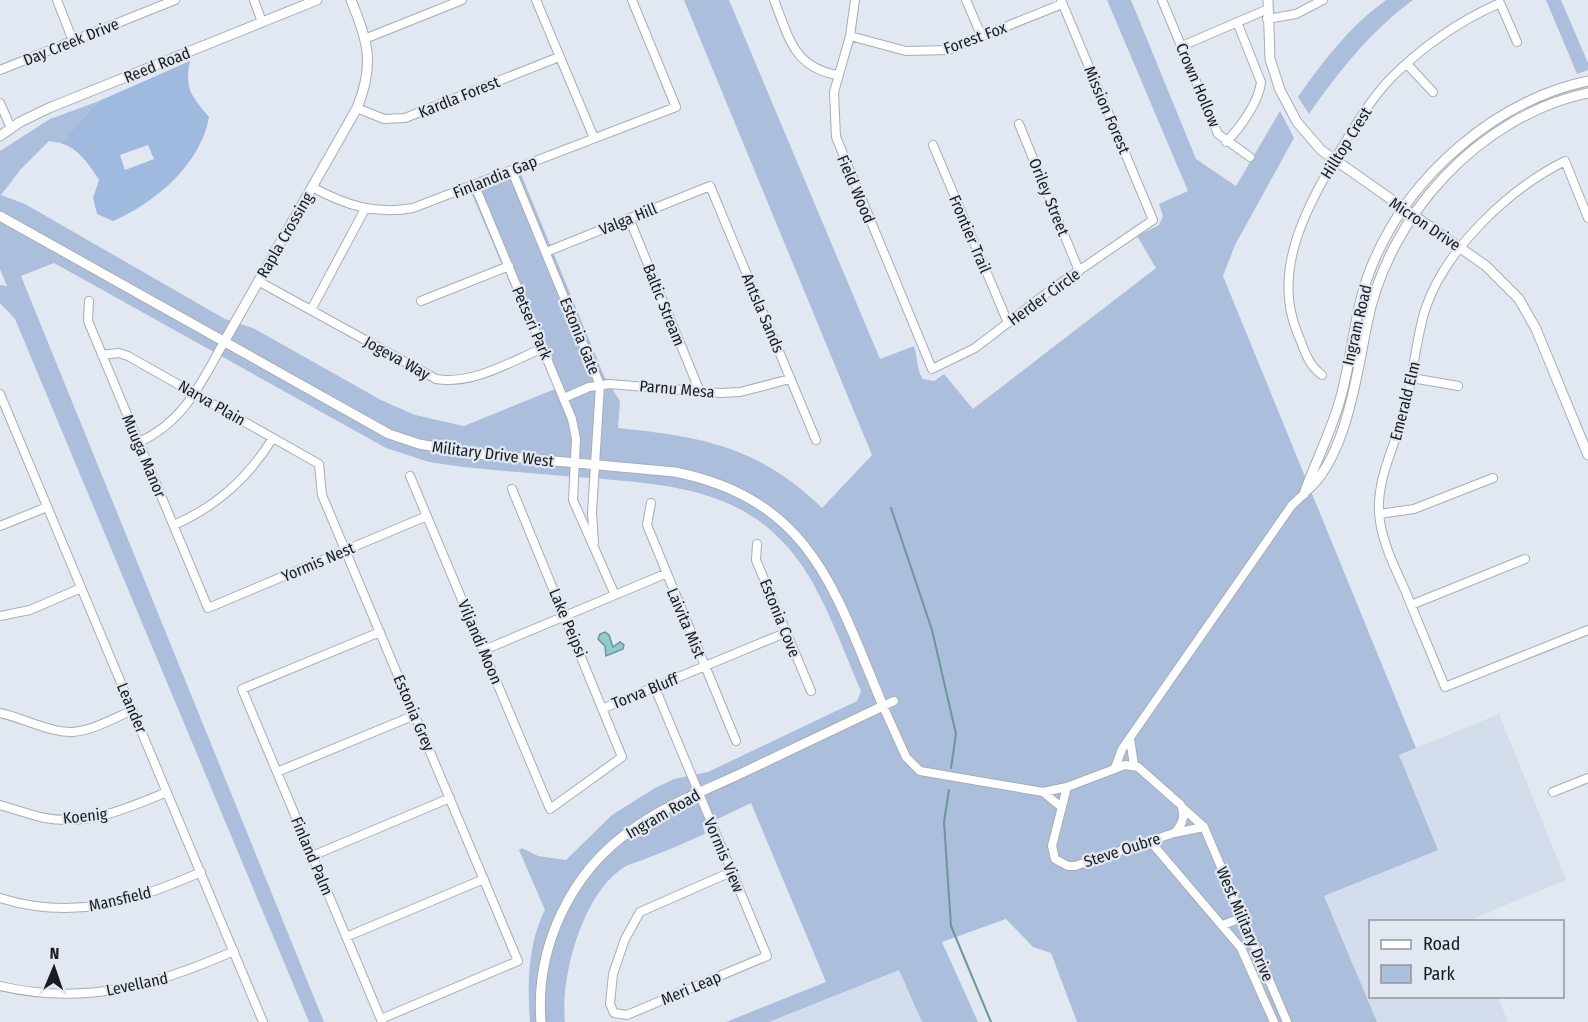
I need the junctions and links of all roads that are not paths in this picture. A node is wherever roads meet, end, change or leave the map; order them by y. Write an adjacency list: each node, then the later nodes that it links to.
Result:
1 (57, 0): 22 (street)
2 (175, 0): 15 (street, Day Creek Drive)
3 (254, 0): 17 (street)
4 (317, 0): 17 (street, Reed Road)
5 (351, 0): 21 (street, Rapla Crossing)
6 (462, 0): 21 (street)
7 (536, 0): 25 (street)
8 (632, 0): 39 (street, Finlandia Gap)
9 (774, 0): 28 (street)
10 (855, 0): 19 (street, Field Wood)
11 (966, 0): 20 (street)
12 (1162, 0): 24 (street, Crown Hollow)
13 (1323, 0): 16 (street)
14 (1062, 2): 20 (street, Forest Fox); 54 (street, Mission Forest)
15 (156, 3): 22 (street, Day Creek Drive)
16 (1268, 10): 18 (street); 43 (street, Micron Drive)
17 (262, 22): 37 (street, Reed Road)
18 (1237, 22): 24 (street); 40 (street)
19 (850, 36): 20 (street, Forest Fox); 28 (street, Field Wood)
20 (982, 37)
21 (367, 38): 35 (street, Rapla Crossing)
22 (73, 41): 27 (street, Day Creek Drive)
23 (1517, 42): 26 (street, Hilltop Crest)
24 (1182, 46): 40 (street, Crown Hollow)
25 (559, 57): 35 (street, Kardla Forest); 39 (street)
26 (1407, 64): 30 (street); 43 (street, Hilltop Crest)
27 (0, 70)
28 (837, 75): 67 (street, Field Wood)
29 (1588, 81): 31 (street, Ingram Road)
30 (1433, 92)
31 (1544, 93): 34 (street); 49 (street, Ingram Road)
32 (1588, 93): 34 (street, Ingram Road)
33 (0, 103): 37 (street)
34 (1549, 105): 51 (street, Ingram Road)
35 (357, 108): 47 (street, Rapla Crossing)
36 (1019, 124): 58 (street, Oriley Street)
37 (11, 128): 38 (street, Reed Road)
38 (0, 136)
39 (594, 138): 44 (street, Finlandia Gap)
40 (1226, 142): 42 (street, Crown Hollow)
41 (933, 146): 63 (street, Frontier Trail)
42 (1250, 157)
43 (1335, 160): 49 (street, Micron Drive); 68 (street, Hilltop Crest)
44 (512, 171): 45 (street, Finlandia Gap); 56 (street, Estonia Gate)
45 (475, 186): 48 (street, Finlandia Gap); 57 (street, Petseri Park)
46 (710, 186): 52 (street, Valga Hill); 70 (street, Antsla Sands)
47 (312, 187): 48 (street, Finlandia Gap); 59 (street, Rapla Crossing)
48 (365, 209): 62 (street)
49 (1403, 209): 51 (street, Micron Drive); 77 (street, Ingram Road)
50 (0, 216): 64 (street, Military Drive West)
51 (1413, 216): 55 (street, Micron Drive); 78 (street, Ingram Road)
52 (629, 218): 56 (street, Valga Hill); 73 (street, Baltic Stream)
53 (1588, 218): 55 (street, Emerald Elm)
54 (1153, 220): 58 (street, Herder Circle)
55 (1461, 248): 69 (street, Emerald Elm); 82 (street, Micron Drive)
56 (546, 252): 71 (street, Estonia Gate)
57 (509, 266): 61 (street); 65 (street, Petseri Park)
58 (1079, 271): 63 (street, Herder Circle)
59 (258, 280): 62 (street, Jogeva Way); 64 (street, Rapla Crossing)
60 (89, 301): 66 (street, Muuga Manor)
61 (421, 301)
62 (311, 310): 65 (street, Jogeva Way)
63 (1008, 323): 67 (street, Herder Circle)
64 (224, 342): 75 (street, Rapla Crossing); 83 (street, Military Drive West)
65 (543, 348): 76 (street, Petseri Park)
66 (102, 356): 75 (street, Narva Plain); 81 (street, Muuga Manor)
67 (932, 369)
68 (1322, 375)
69 (1412, 378): 72 (street); 92 (street, Emerald Elm)
70 (790, 379): 73 (street, Parnu Mesa); 80 (street, Antsla Sands)
71 (600, 385): 73 (street, Parnu Mesa); 76 (street, Parnu Mesa); 85 (street, Estonia Gate)
72 (1458, 386)
73 (700, 392)
74 (0, 394): 91 (street, Leander)
75 (195, 394): 79 (street, Narva Plain); 81 (street, Rapla Crossing)
76 (564, 398): 83 (street, Petseri Park)
77 (1333, 417): 78 (street); 89 (street, Ingram Road)
78 (1345, 421): 89 (street, Ingram Road)
79 (273, 438): 84 (street, Narva Plain); 94 (street)
80 (816, 440)
81 (139, 442): 94 (street, Muuga Manor)
82 (1588, 455)
83 (574, 463): 85 (street, Military Drive West); 97 (street, Estonia Gate)
84 (319, 464): 98 (street, Estonia Grey)
85 (596, 465): 97 (street, Estonia Gate); 115 (street, Military Drive West)
86 (410, 476): 93 (street, Viljandi Moon)
87 (1492, 478): 92 (street)
88 (512, 489): 106 (street, Lake Peipsi)
89 (1304, 494): 120 (street, Ingram Road)
90 (651, 503): 100 (street, Laivita Mist)
91 (47, 507): 95 (street); 101 (street, Leander)
92 (1380, 514): 103 (street, Emerald Elm)
93 (427, 516): 98 (street, Yormis Nest); 110 (street, Viljandi Moon)
94 (174, 525): 104 (street, Muuga Manor)
95 (0, 526)
96 (757, 544): 109 (street, Estonia Cove)
97 (595, 546): 102 (street, Estonia Gate)
98 (346, 550): 104 (street, Yormis Nest); 108 (street, Estonia Grey)
99 (1525, 560): 103 (street)
100 (665, 574): 102 (street); 111 (street, Laivita Mist)
101 (81, 588): 105 (street); 117 (street, Leander)
102 (615, 596): 106 (street)
103 (1411, 605): 107 (street, Emerald Elm)
104 (208, 608)
105 (0, 616)
106 (565, 616): 110 (street); 116 (street, Lake Peipsi)
107 (1588, 630)
108 (380, 632): 119 (street, Estonia Grey); 125 (street, Finland Palm)
109 (785, 633): 111 (street, Torva Bluff); 113 (street, Estonia Cove)
110 (484, 650): 122 (street, Viljandi Moon)
111 (705, 666): 112 (street, Torva Bluff); 121 (street, Laivita Mist)
112 (655, 688): 116 (street, Torva Bluff); 131 (street, Vormis View)
113 (811, 691)
114 (894, 701): 115 (street, Ingram Road)
115 (883, 706): 129 (street); 131 (street, Ingram Road)
116 (604, 708): 122 (street, Lake Peipsi)
117 (133, 710): 118 (street); 128 (street, Leander)
118 (0, 713)
119 (415, 715): 125 (street); 132 (street, Estonia Grey)
120 (1130, 740): 123 (street); 124 (street, Ingram Road)
121 (736, 741)
122 (622, 757)
123 (1134, 765): 124 (street); 135 (street)
124 (1115, 768): 127 (street)
125 (277, 772): 139 (street, Finland Palm)
126 (1588, 778): 130 (street)
127 (1067, 787): 129 (street); 134 (street, Steve Oubre)
128 (167, 792): 133 (street, Koenig); 140 (street, Leander)
129 (1043, 792): 134 (street)
130 (1553, 792)
131 (698, 793): 141 (street, Vormis View); 154 (street, Ingram Road)
132 (450, 798): 139 (street); 142 (street, Estonia Grey)
133 (0, 805)
134 (1060, 806): 138 (street, Steve Oubre)
135 (1183, 808): 136 (street); 137 (street, Steve Oubre)
136 (1204, 826): 137 (street); 144 (street, West Military Drive)
137 (1174, 833): 138 (street, Steve Oubre)
138 (1150, 841): 145 (street, West Military Drive)
139 (312, 856): 146 (street, Finland Palm)
140 (201, 872): 143 (street, Mansfield); 147 (street, Leander)
141 (731, 872): 148 (street, Vormis View); 148 (street, Meri Leap)
142 (484, 879): 146 (street); 152 (street, Estonia Grey)
143 (0, 898)
144 (1242, 918): 145 (street); 150 (street, West Military Drive)
145 (1223, 925): 151 (street, West Military Drive)
146 (346, 937): 152 (street, Finland Palm)
147 (234, 951): 149 (street, Levelland); 153 (street, Leander)
148 (767, 956)
149 (0, 986)
150 (1278, 999): 151 (street); 156 (street, West Military Drive)
151 (1266, 1004): 155 (street, West Military Drive)
152 (381, 1020)
153 (263, 1022)
154 (541, 1022)
155 (1274, 1022)
156 (1287, 1022)

